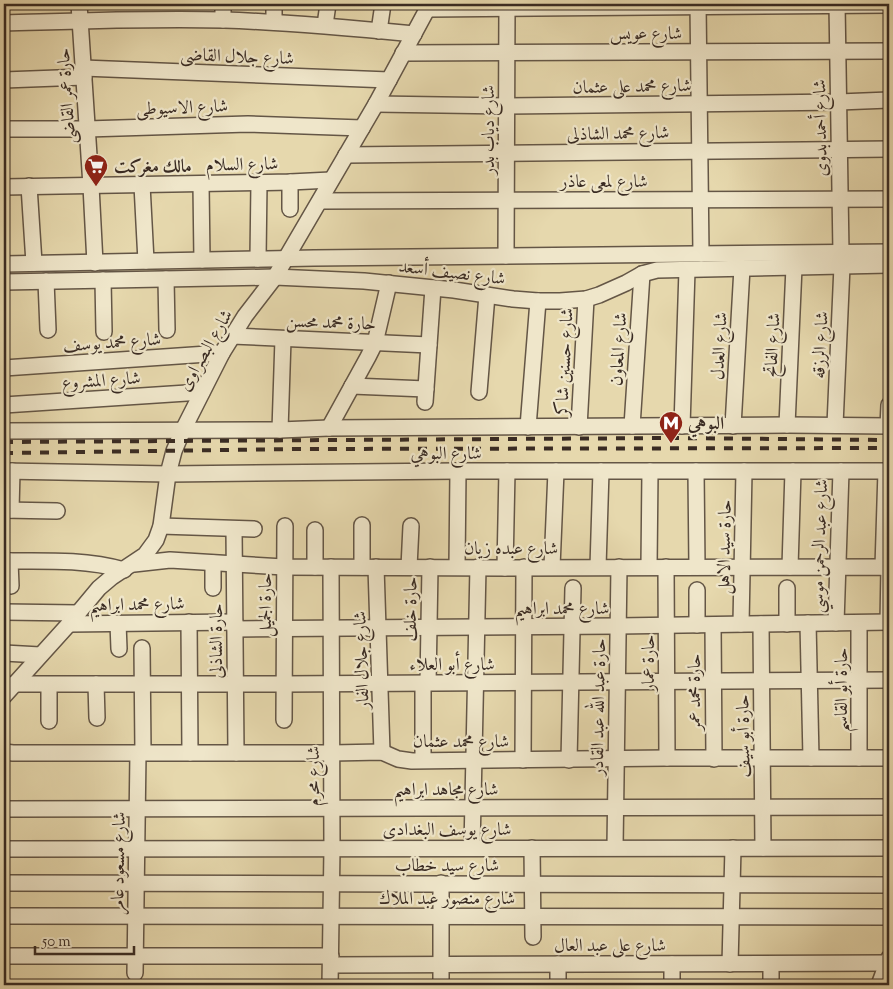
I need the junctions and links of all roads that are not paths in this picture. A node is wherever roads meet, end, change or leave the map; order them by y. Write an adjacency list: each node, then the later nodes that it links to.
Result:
1 (78, 4): 12 (street, حارة عمر القاضى)
2 (224, 4): 11 (street)
3 (274, 4): 13 (street)
4 (328, 4): 15 (street)
5 (383, 4): 16 (street)
6 (698, 5): 7 (street); 10 (street); 19 (street)
7 (837, 5): 8 (street); 20 (street, شارع أحمد بدوى)
8 (889, 5)
9 (429, 6): 10 (street); 17 (street, شارع البصراوى)
10 (507, 6): 22 (street, شارع دياب بدر)
11 (223, 20): 12 (street); 13 (street)
12 (80, 21): 14 (street); 23 (street, حارة عمر القاضى)
13 (274, 22): 15 (street)
14 (4, 23)
15 (325, 25): 16 (street)
16 (379, 31): 17 (street)
17 (414, 34): 21 (street, شارع البصراوى)
18 (889, 51): 20 (street, شارع عويس)
19 (698, 52): 20 (street, شارع عويس); 22 (street, شارع عويس); 29 (street)
20 (838, 52): 27 (street, شارع أحمد بدوى)
21 (404, 53): 22 (street, شارع عويس); 25 (street, شارع البصراوى)
22 (507, 53): 30 (street, شارع دياب بدر)
23 (83, 73): 24 (street, شارع جلال القاضى); 25 (street, شارع جلال القاضى); 33 (street, حارة عمر القاضى)
24 (4, 80)
25 (389, 80): 28 (street, شارع البصراوى)
26 (889, 100): 27 (street, شارع محمد على عثمان)
27 (838, 102): 29 (street, شارع محمد على عثمان); 35 (street, شارع أحمد بدوى)
28 (376, 104): 30 (street, شارع محمد على عثمان); 31 (street, شارع البصراوى)
29 (699, 104): 30 (street, شارع محمد على عثمان); 36 (street)
30 (507, 106): 37 (street, شارع دياب بدر)
31 (362, 128): 33 (street, شارع الاسيوطى); 38 (street, شارع البصراوى)
32 (4, 129): 33 (street, شارع الاسيوطى)
33 (87, 129): 45 (street, حارة عمر القاضى)
34 (889, 149): 35 (street, شارع محمد الشاذلى)
35 (840, 150): 36 (street, شارع محمد الشاذلى); 48 (street, شارع أحمد بدوى)
36 (700, 151): 37 (street, شارع محمد الشاذلى); 47 (street)
37 (506, 153): 38 (street, شارع محمد الشاذلى); 51 (street, شارع دياب بدر)
38 (346, 155): 39 (street, شارع البصراوى)
39 (331, 180): 40 (street, شارع السلام); 50 (street, شارع البصراوى)
40 (290, 182): 41 (street, شارع السلام); 52 (street)
41 (259, 183): 42 (street, شارع السلام); 57 (street)
42 (200, 184): 43 (street, شارع السلام); 59 (street)
43 (142, 185): 45 (street, شارع السلام); 60 (street)
44 (29, 186): 45 (street, شارع السلام); 46 (street, شارع السلام); 61 (street)
45 (91, 186): 62 (street, حارة عمر القاضى)
46 (4, 187)
47 (700, 199): 48 (street, شارع لمعى عاذر); 51 (street, شارع لمعى عاذر); 54 (street)
48 (840, 199): 49 (street, شارع لمعى عاذر); 58 (street, شارع أحمد بدوى)
49 (889, 199)
50 (320, 200): 51 (street, شارع لمعى عاذر); 56 (street, شارع البصراوى)
51 (507, 200): 55 (street, شارع دياب بدر)
52 (290, 209)
53 (889, 252): 58 (street, شارع نصيف أسعد)
54 (701, 254): 55 (street, شارع نصيف أسعد); 58 (street, شارع نصيف أسعد)
55 (506, 256): 56 (street, شارع نصيف أسعد)
56 (286, 258): 57 (street, شارع نصيف أسعد); 69 (street, شارع البصراوى)
57 (258, 259): 59 (street, شارع نصيف أسعد)
58 (842, 259): 64 (street, شارع نصيف أسعد); 65 (street, شارع نصيف أسعد); 97 (street, شارع الرزقه)
59 (202, 260): 60 (street, شارع نصيف أسعد)
60 (146, 261): 62 (street, شارع نصيف أسعد)
61 (34, 263): 62 (street, شارع نصيف أسعد); 63 (street, شارع نصيف أسعد)
62 (94, 263)
63 (4, 264)
64 (889, 265)
65 (794, 267): 66 (street, شارع نصيف أسعد); 93 (street, شارع الفاتح)
66 (742, 268): 67 (street, شارع نصيف أسعد); 96 (street, شارع العدل)
67 (688, 270): 68 (street, شارع نصيف أسعد); 95 (street)
68 (642, 274): 77 (street, شارع نصيف أسعد); 94 (street, شارع المعاون)
69 (275, 277): 70 (street, شارع نصيف أسعد); 74 (street, شارع نصيف أسعد); 82 (street, شارع البصراوى)
70 (166, 279): 71 (street, شارع نصيف أسعد); 80 (street)
71 (103, 280): 72 (street, شارع نصيف أسعد); 81 (street)
72 (46, 281): 73 (street, شارع نصيف أسعد); 79 (street)
73 (4, 282)
74 (389, 283): 75 (street, شارع نصيف أسعد); 84 (street)
75 (433, 288): 76 (street, شارع نصيف أسعد); 85 (street)
76 (487, 295): 78 (street, شارع نصيف أسعد); 90 (street)
77 (586, 299): 78 (street, شارع نصيف أسعد); 100 (street, شارع حسنين شاكر)
78 (538, 301): 99 (street)
79 (48, 330)
80 (167, 330)
81 (104, 332)
82 (232, 336): 83 (street, حارة محمد محسن); 86 (street, شارع البصراوى)
83 (283, 339): 84 (street, حارة محمد محسن); 103 (street)
84 (375, 343): 85 (street, حارة محمد محسن); 88 (street)
85 (429, 345): 88 (street)
86 (222, 353): 87 (street, شارع محمد يوسف); 89 (street, شارع البصراوى)
87 (4, 368)
88 (352, 386): 101 (street)
89 (202, 392): 91 (street, شارع المشروع); 102 (street, شارع البصراوى)
90 (479, 392)
91 (4, 405)
92 (889, 405): 98 (street)
93 (787, 425): 96 (street, شارع البوهي); 97 (street, شارع البوهي)
94 (632, 426): 95 (street, شارع البوهي); 100 (street, شارع البوهي)
95 (682, 426): 96 (street, شارع البوهي)
96 (733, 426)
97 (835, 426): 98 (street, شارع البوهي)
98 (889, 426)
99 (528, 427): 100 (street, شارع البوهي); 101 (street, شارع البوهي)
100 (579, 427)
101 (329, 428): 103 (street, شارع البوهي)
102 (183, 430): 103 (street, شارع البوهي); 104 (street, شارع البوهي); 116 (street, شارع البصراوى)
103 (280, 430)
104 (4, 431)
105 (8, 471): 116 (street, شارع البوهي); 117 (street)
106 (458, 471): 107 (street, شارع البوهي); 116 (street, شارع البوهي); 136 (street)
107 (507, 471): 108 (street, شارع البوهي); 149 (street)
108 (556, 471): 109 (street, شارع البوهي); 139 (street)
109 (601, 471): 110 (street, شارع البوهي); 140 (street)
110 (650, 471): 111 (street, شارع البوهي); 142 (street)
111 (696, 471): 112 (street, شارع البوهي); 144 (street)
112 (744, 471): 113 (street, شارع البوهي); 145 (street, حارة سيد الاهل)
113 (793, 471): 114 (street, شارع البوهي); 146 (street)
114 (841, 471): 115 (street, شارع البوهي); 147 (street, شارع عبد الرحمن موسي)
115 (888, 471): 148 (street)
116 (168, 474): 120 (street, شارع البصراوى)
117 (7, 510): 118 (street)
118 (57, 511)
119 (362, 524): 133 (street, شارع جلال الفار)
120 (162, 526): 123 (street); 130 (street, شارع البصراوى)
121 (285, 526): 129 (street, حارة الجميل)
122 (411, 526): 134 (street)
123 (234, 529): 124 (street); 128 (street, حارة الشاذلى)
124 (254, 529)
125 (315, 530): 131 (street)
126 (7, 561): 130 (street); 150 (street)
127 (213, 563): 128 (street, شارع عبده زيان); 130 (street, شارع عبده زيان); 151 (street)
128 (235, 564): 129 (street, شارع عبده زيان); 166 (street, حارة الشاذلى)
129 (284, 566): 131 (street, شارع عبده زيان); 176 (street, حارة الجميل)
130 (129, 567): 156 (street, شارع البصراوى)
131 (316, 567): 132 (street, شارع عبده زيان)
132 (331, 567): 133 (street, شارع عبده زيان); 177 (street, شارع محرم)
133 (369, 567): 134 (street, شارع عبده زيان); 175 (street, شارع جلال الفار)
134 (409, 567): 135 (street, شارع عبده زيان)
135 (430, 567): 136 (street, شارع عبده زيان); 173 (street, حارة خلف)
136 (457, 567): 137 (street, شارع عبده زيان)
137 (478, 567): 149 (street, شارع عبده زيان); 174 (street)
138 (524, 567): 139 (street, شارع عبده زيان); 149 (street, شارع عبده زيان); 169 (street)
139 (552, 567): 140 (street, شارع عبده زيان)
140 (598, 567): 141 (street, شارع عبده زيان)
141 (619, 567): 142 (street, شارع عبده زيان); 171 (street, حارة عبد الله عبد القادر)
142 (649, 567): 143 (street, شارع عبده زيان)
143 (666, 567): 144 (street, شارع عبده زيان); 172 (street, حارة عمار)
144 (697, 567): 145 (street, شارع عبده زيان)
145 (742, 567): 146 (street, شارع عبده زيان); 162 (street, حارة سيد الاهل)
146 (790, 567): 147 (street, شارع عبده زيان)
147 (837, 567): 148 (street, شارع عبده زيان); 161 (street, شارع عبد الرحمن موسي)
148 (886, 567): 159 (street)
149 (505, 568)
150 (11, 586)
151 (213, 588)
152 (573, 588): 170 (street)
153 (787, 588): 164 (street)
154 (697, 590): 167 (street)
155 (4, 612): 156 (street, شارع محمد ابراهيم)
156 (73, 619): 160 (street, شارع محمد ابراهيم); 181 (street, شارع البصراوى)
157 (189, 622): 160 (street, شارع محمد ابراهيم); 166 (street, شارع محمد ابراهيم); 197 (street)
158 (859, 622): 159 (street, شارع محمد ابراهيم); 161 (street, شارع محمد ابراهيم); 184 (street, حارة أبو القاسم)
159 (889, 622)
160 (118, 623): 179 (street)
161 (836, 623): 165 (street, شارع محمد ابراهيم)
162 (741, 624): 163 (street, شارع محمد ابراهيم); 168 (street, شارع محمد ابراهيم)
163 (760, 624): 164 (street, شارع محمد ابراهيم); 182 (street, حارة أبو سيف)
164 (787, 624): 165 (street, شارع محمد ابراهيم)
165 (808, 624): 183 (street)
166 (235, 625): 176 (street, شارع محمد ابراهيم); 198 (street, حارة الشاذلى)
167 (697, 625): 168 (street, شارع محمد ابراهيم); 172 (street, شارع محمد ابراهيم)
168 (713, 625): 188 (street, حارة محمد عمر)
169 (524, 626): 170 (street, شارع محمد ابراهيم); 174 (street, شارع محمد ابراهيم); 190 (street)
170 (572, 626): 171 (street, شارع محمد ابراهيم); 191 (street)
171 (618, 626): 172 (street, شارع محمد ابراهيم); 186 (street, حارة عبد الله عبد القادر)
172 (666, 626): 187 (street, حارة عمار)
173 (429, 627): 174 (street, شارع محمد ابراهيم); 175 (street, شارع محمد ابراهيم); 194 (street, حارة خلف)
174 (477, 627): 189 (street)
175 (378, 628): 177 (street, شارع محمد ابراهيم); 193 (street, شارع جلال الفار)
176 (284, 629): 177 (street, شارع محمد ابراهيم); 199 (street, حارة الجميل)
177 (331, 629): 192 (street, شارع محرم)
178 (142, 648): 196 (street, شارع مسعود عامر)
179 (119, 649)
180 (4, 653): 181 (street)
181 (40, 655): 201 (street, شارع البصراوى)
182 (761, 680): 183 (street, شارع أبو العلاء); 188 (street, شارع أبو العلاء); 212 (street, حارة أبو سيف)
183 (809, 680): 184 (street, شارع أبو العلاء); 213 (street)
184 (859, 680): 185 (street, شارع أبو العلاء); 214 (street, حارة أبو القاسم)
185 (889, 680)
186 (617, 681): 187 (street, شارع أبو العلاء); 191 (street, شارع أبو العلاء); 216 (street, حارة عبد الله عبد القادر)
187 (666, 681): 188 (street, شارع أبو العلاء); 211 (street, حارة عمار)
188 (713, 681): 217 (street, حارة محمد عمر)
189 (476, 682): 190 (street, شارع أبو العلاء); 194 (street, شارع أبو العلاء); 219 (street)
190 (523, 682): 191 (street, شارع أبو العلاء); 220 (street)
191 (571, 682): 221 (street)
192 (332, 683): 193 (street, شارع أبو العلاء); 199 (street, شارع أبو العلاء); 210 (street, شارع محرم)
193 (380, 683): 194 (street, شارع أبو العلاء); 206 (street, شارع جلال الفار)
194 (425, 683): 218 (street, حارة خلف)
195 (96, 684): 196 (street, شارع أبو العلاء); 200 (street, شارع أبو العلاء); 202 (street)
196 (142, 684): 197 (street, شارع أبو العلاء); 207 (street, شارع مسعود عامر)
197 (190, 684): 198 (street, شارع أبو العلاء); 208 (street)
198 (235, 684): 199 (street, شارع أبو العلاء); 209 (street, حارة الشاذلى)
199 (284, 684): 204 (street, حارة الجميل)
200 (49, 685): 201 (street, شارع أبو العلاء); 203 (street)
201 (7, 692)
202 (97, 718)
203 (49, 720)
204 (284, 720)
205 (4, 752): 207 (street, شارع محمد عثمان)
206 (382, 752): 210 (street, شارع محمد عثمان); 218 (street, شارع محمد عثمان)
207 (140, 753): 208 (street, شارع محمد عثمان); 224 (street, شارع مسعود عامر)
208 (190, 753): 209 (street, شارع محمد عثمان)
209 (236, 753): 210 (street, شارع محمد عثمان)
210 (332, 753): 225 (street, شارع محرم)
211 (667, 758): 216 (street, شارع محمد عثمان); 217 (street, شارع محمد عثمان)
212 (762, 758): 213 (street, شارع محمد عثمان); 217 (street, شارع محمد عثمان); 223 (street, حارة أبو سيف)
213 (811, 758): 214 (street, شارع محمد عثمان)
214 (860, 758): 215 (street, شارع محمد عثمان)
215 (889, 758)
216 (616, 759): 221 (street, شارع محمد عثمان); 222 (street, حارة عبد الله عبد القادر)
217 (714, 759)
218 (423, 760): 219 (street, شارع محمد عثمان)
219 (474, 760): 220 (street, شارع محمد عثمان); 226 (street)
220 (523, 760): 221 (street, شارع محمد عثمان)
221 (569, 760)
222 (616, 807): 223 (street, شارع مجاهد ابراهيم); 226 (street, شارع مجاهد ابراهيم); 232 (street, حارة عبد الله عبد القادر)
223 (762, 807): 227 (street, شارع مجاهد ابراهيم); 234 (street, حارة أبو سيف)
224 (137, 808): 225 (street, شارع مجاهد ابراهيم); 228 (street, شارع مجاهد ابراهيم); 237 (street, شارع مسعود عامر)
225 (332, 808): 226 (street, شارع مجاهد ابراهيم); 229 (street, شارع محرم)
226 (473, 808): 230 (street)
227 (889, 808)
228 (4, 809)
229 (332, 848): 230 (street, شارع يوسف البغدادى); 237 (street, شارع يوسف البغدادى); 240 (street, شارع محرم)
230 (472, 848): 231 (street, شارع يوسف البغدادى)
231 (532, 848): 232 (street, شارع يوسف البغدادى); 242 (street)
232 (615, 848): 233 (street, شارع يوسف البغدادى)
233 (733, 848): 234 (street, شارع يوسف البغدادى); 243 (street)
234 (763, 848): 235 (street, شارع يوسف البغدادى)
235 (889, 848)
236 (4, 849): 237 (street, شارع يوسف البغدادى)
237 (137, 849): 239 (street, شارع مسعود عامر)
238 (4, 883): 239 (street, شارع سيد خطاب)
239 (136, 883): 240 (street, شارع سيد خطاب); 246 (street, شارع مسعود عامر)
240 (332, 884): 241 (street, شارع سيد خطاب); 247 (street, شارع محرم)
241 (441, 884): 242 (street, شارع سيد خطاب); 248 (street)
242 (532, 884): 243 (street, شارع سيد خطاب); 249 (street)
243 (732, 884): 244 (street, شارع سيد خطاب); 250 (street)
244 (889, 885)
245 (4, 916): 246 (street, شارع منصور عبد الملاك)
246 (136, 916): 247 (street, شارع منصور عبد الملاك); 254 (street, شارع مسعود عامر)
247 (331, 916): 248 (street, شارع منصور عبد الملاك); 255 (street, شارع محرم)
248 (441, 916): 249 (street, شارع منصور عبد الملاك); 257 (street)
249 (532, 916): 250 (street, شارع منصور عبد الملاك); 252 (street)
250 (731, 917): 251 (street, شارع منصور عبد الملاك); 260 (street)
251 (889, 917)
252 (533, 937)
253 (4, 956): 254 (street, شارع على عبد العال)
254 (136, 956): 255 (street, شارع على عبد العال); 262 (street, شارع مسعود عامر)
255 (331, 961): 257 (street, شارع على عبد العال); 263 (street, شارع محرم)
256 (889, 962): 261 (street, شارع على عبد العال); 268 (street)
257 (440, 964): 258 (street, شارع على عبد العال); 264 (street)
258 (558, 964): 259 (street, شارع على عبد العال); 265 (street)
259 (672, 964): 260 (street, شارع على عبد العال); 266 (street)
260 (730, 964): 261 (street, شارع على عبد العال)
261 (771, 964): 267 (street)
262 (135, 973)
263 (330, 985)
264 (441, 985)
265 (558, 985)
266 (672, 985)
267 (771, 985)
268 (879, 985)

